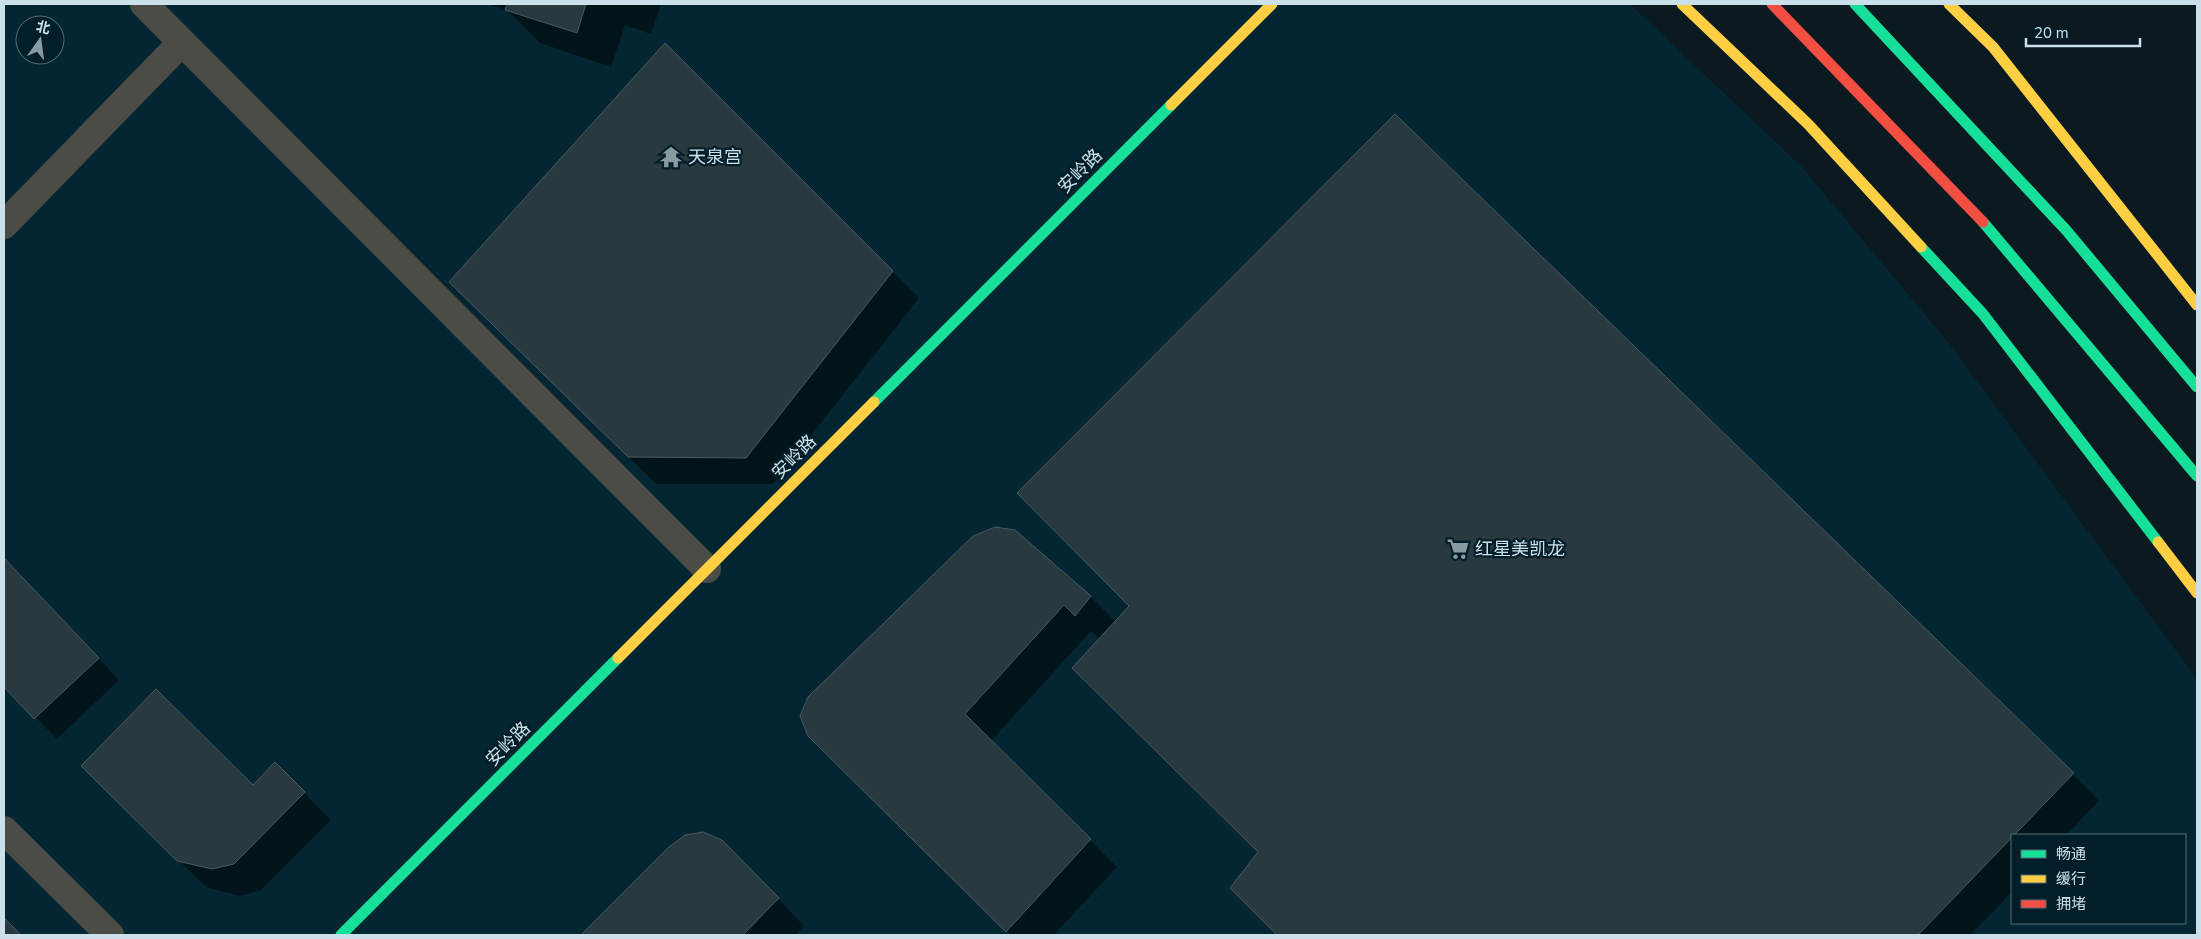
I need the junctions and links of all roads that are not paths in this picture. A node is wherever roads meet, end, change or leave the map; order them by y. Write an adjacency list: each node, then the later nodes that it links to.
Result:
1 (144, 4): 7 (street)
2 (1272, 4): 12 (main road, 安岭路)
3 (1682, 4): 13 (main road)
4 (1772, 4): 11 (main road, bridge)
5 (1855, 4): 10 (main road, bridge)
6 (1949, 4): 9 (main road)
7 (182, 42): 8 (street); 12 (street)
8 (4, 225)
9 (2197, 305)
10 (2197, 387)
11 (2197, 476)
12 (707, 569): 16 (main road, 安岭路)
13 (2197, 593)
14 (4, 830): 15 (street)
15 (110, 935)
16 (341, 935)

